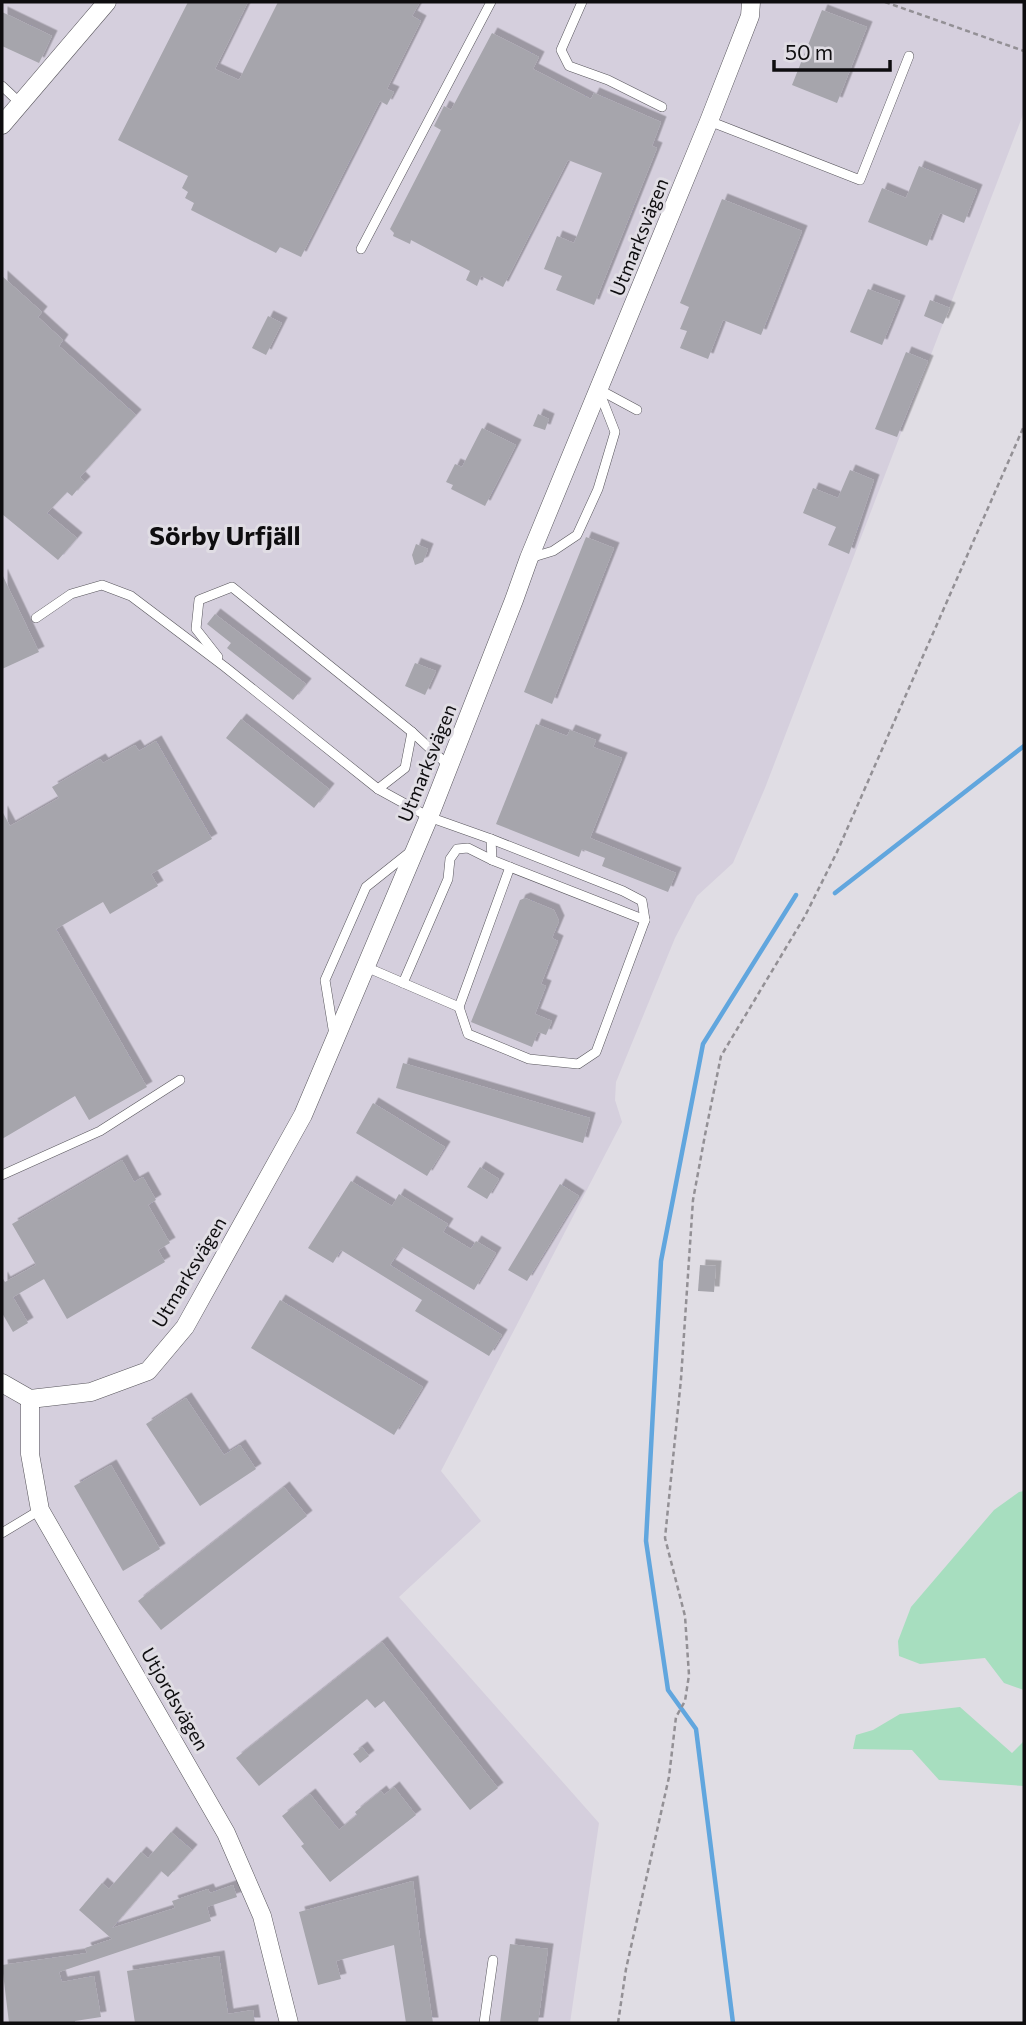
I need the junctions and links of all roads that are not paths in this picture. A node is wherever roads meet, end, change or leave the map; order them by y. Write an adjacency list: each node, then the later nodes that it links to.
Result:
1 (107, 2): 7 (street)
2 (491, 2): 11 (lane)
3 (582, 2): 8 (lane)
4 (751, 2): 9 (street, Utmarksvägen)
5 (909, 56): 9 (lane)
6 (2, 86): 7 (lane)
7 (20, 103): 10 (street)
8 (662, 107)
9 (709, 121): 12 (street, Utmarksvägen)
10 (2, 125)
11 (361, 249)
12 (598, 389): 13 (lane); 14 (street, Utmarksvägen); 14 (lane)
13 (637, 410)
14 (529, 558): 18 (street, Utmarksvägen)
15 (36, 618): 16 (lane)
16 (225, 667): 17 (lane); 19 (lane)
17 (412, 732): 18 (lane); 19 (lane)
18 (449, 765): 20 (street, Utmarksvägen)
19 (378, 789): 20 (lane)
20 (429, 817): 21 (lane); 22 (street, Utmarksvägen)
21 (491, 839): 23 (lane); 25 (lane)
22 (414, 849): 26 (street, Utmarksvägen); 29 (lane)
23 (492, 860): 24 (lane); 27 (lane)
24 (510, 867): 25 (lane); 28 (lane)
25 (645, 920): 28 (lane)
26 (366, 967): 27 (lane); 29 (street, Utmarksvägen)
27 (403, 983): 28 (lane)
28 (458, 1007)
29 (335, 1041): 33 (street, Utmarksvägen)
30 (180, 1080): 31 (lane)
31 (2, 1175)
32 (2, 1383): 33 (street)
33 (30, 1399): 34 (street, Utjordsvägen)
34 (40, 1510): 35 (lane); 37 (street, Utjordsvägen)
35 (2, 1533)
36 (493, 1959): 38 (lane)
37 (289, 2023)
38 (484, 2023)

